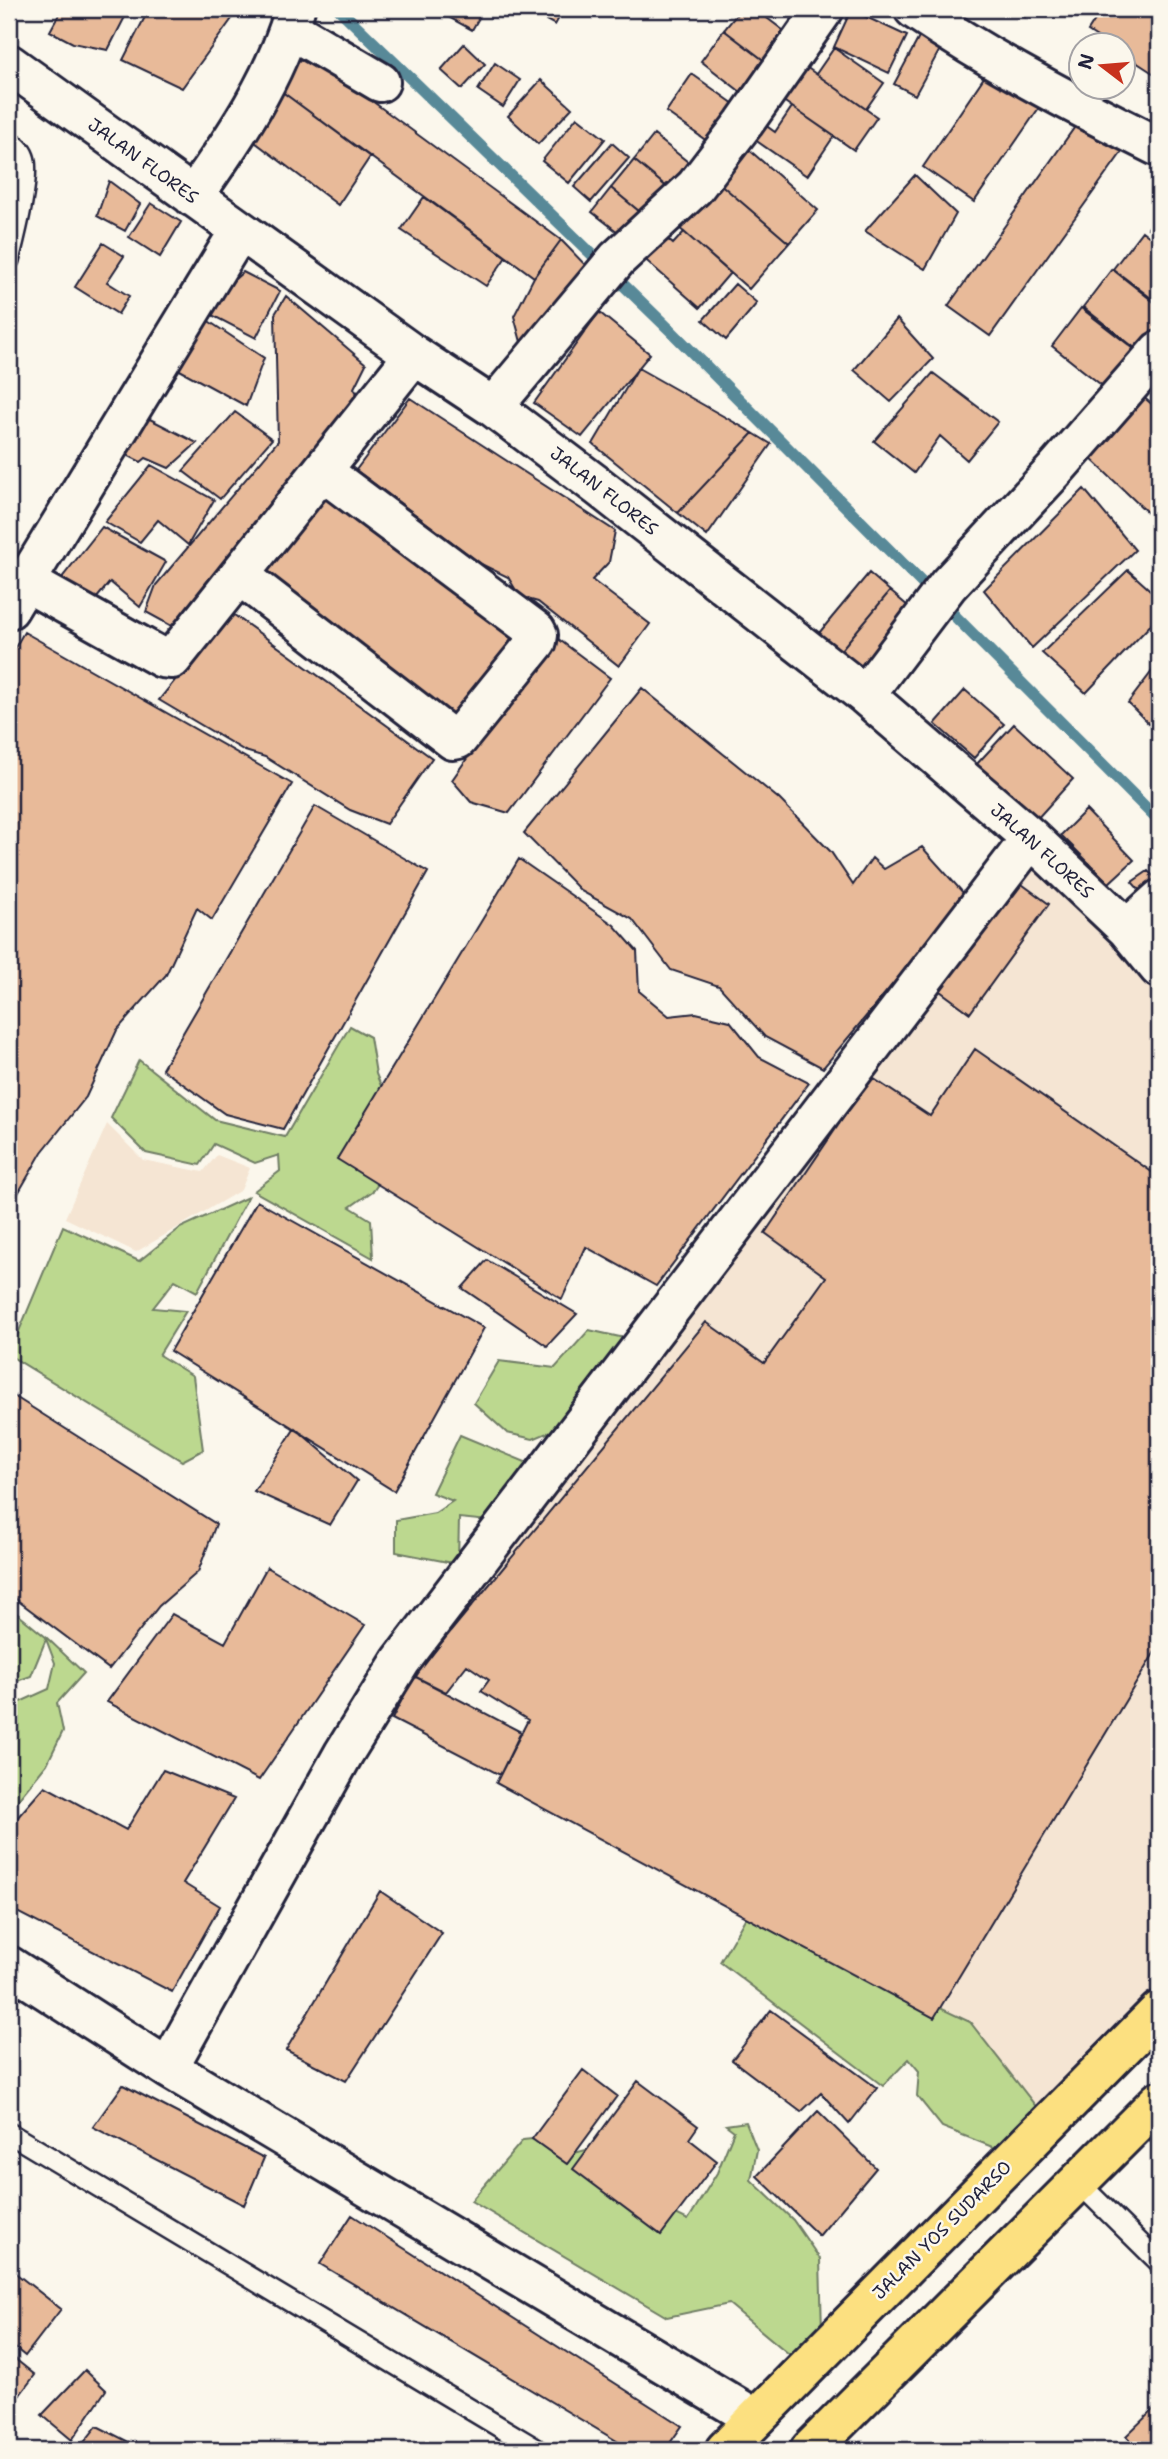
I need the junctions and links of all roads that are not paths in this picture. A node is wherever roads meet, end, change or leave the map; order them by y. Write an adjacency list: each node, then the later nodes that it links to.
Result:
1 (824, 9): 13 (street)
2 (914, 9): 7 (street)
3 (292, 18): 5 (street); 8 (street)
4 (9, 64): 8 (street, JALAN FLORES)
5 (380, 82)
6 (9, 141): 10 (lane)
7 (1159, 147)
8 (193, 197): 9 (street, JALAN FLORES)
9 (240, 230): 12 (street, JALAN FLORES); 16 (street)
10 (9, 260)
11 (1158, 354): 17 (street)
12 (415, 355): 13 (street, JALAN FLORES); 14 (street)
13 (492, 407): 17 (street, JALAN FLORES)
14 (322, 471): 15 (street); 15 (street)
15 (239, 576): 16 (street)
16 (17, 596)
17 (865, 695): 18 (street, JALAN FLORES)
18 (1031, 838): 20 (street, JALAN FLORES); 24 (street)
19 (1159, 900): 20 (street)
20 (1127, 929): 21 (street, JALAN FLORES)
21 (1159, 968)
22 (9, 1966): 24 (street)
23 (1159, 2011): 29 (highway, JALAN YOS SUDARSO)
24 (168, 2068): 29 (street)
25 (1159, 2101): 27 (highway)
26 (9, 2133): 30 (lane)
27 (1078, 2182): 28 (lane); 32 (highway)
28 (1159, 2262)
29 (755, 2418): 31 (highway, JALAN YOS SUDARSO)
30 (538, 2450)
31 (725, 2450)
32 (810, 2450)

